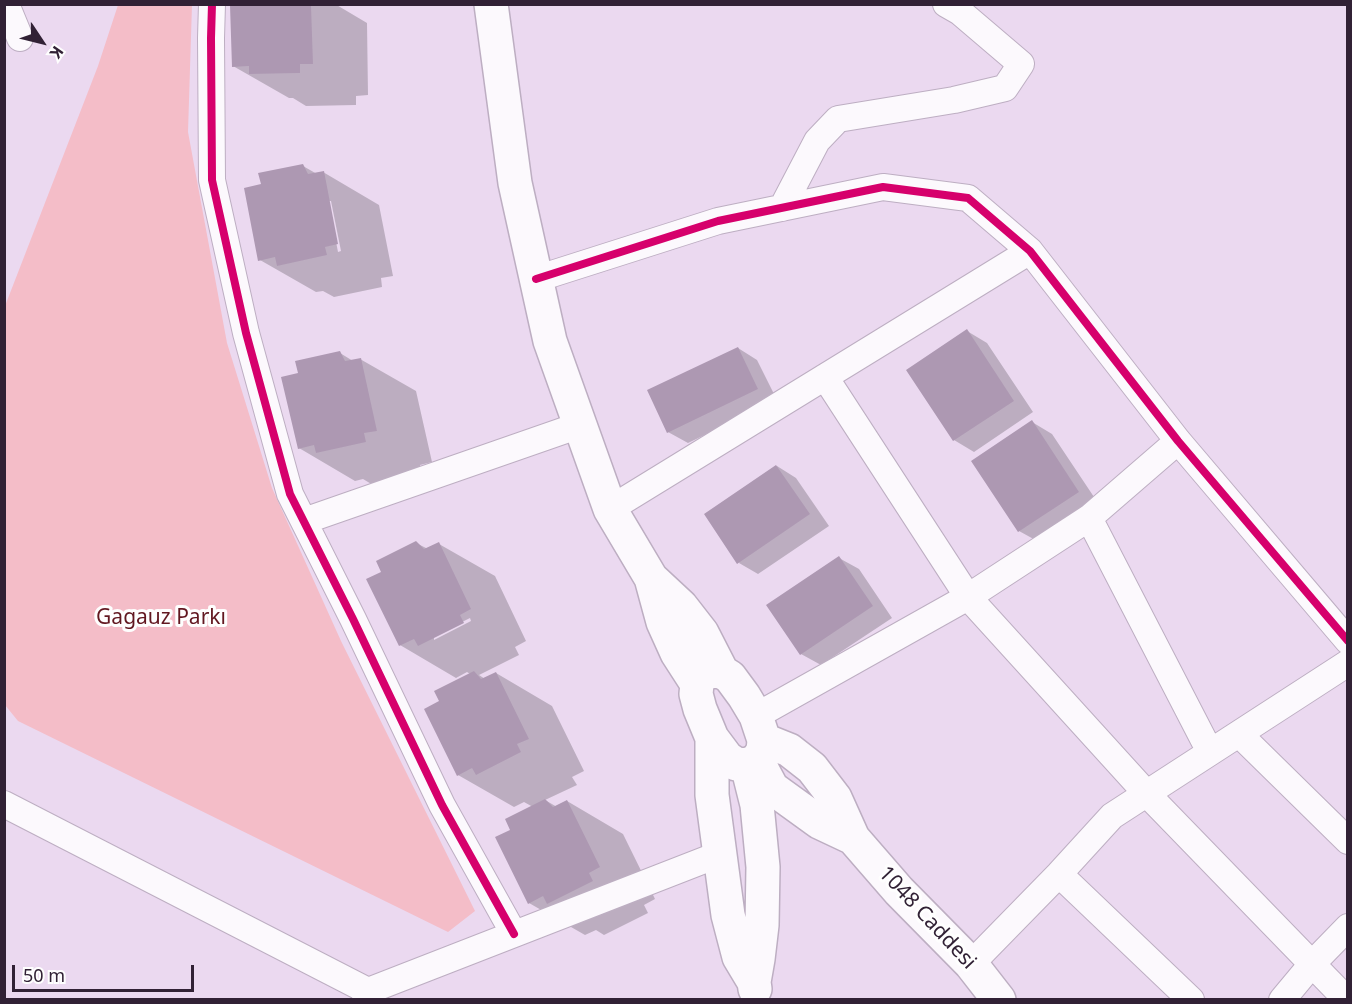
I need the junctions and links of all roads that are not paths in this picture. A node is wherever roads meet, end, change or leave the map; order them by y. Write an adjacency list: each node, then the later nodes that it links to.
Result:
1 (6, 4): 5 (street)
2 (212, 4): 14 (street)
3 (491, 4): 8 (main road)
4 (946, 4): 6 (street)
5 (20, 38)
6 (782, 208): 7 (street); 8 (street)
7 (1030, 251): 9 (street); 11 (street)
8 (536, 279): 10 (main road)
9 (825, 377): 12 (street); 15 (street)
10 (580, 425): 12 (main road); 14 (street)
11 (1178, 441): 13 (street); 16 (street)
12 (610, 509): 18 (main road)
13 (1089, 518): 15 (street); 22 (street)
14 (304, 521): 29 (street)
15 (968, 597): 21 (street); 23 (street)
16 (1347, 641)
17 (1347, 663): 19 (street)
18 (709, 678): 20 (main road); 21 (main road)
19 (1239, 734): 22 (street); 25 (street)
20 (712, 738): 21 (main road); 26 (main road)
21 (756, 745): 30 (main road, 1048 Caddesi); 32 (main road)
22 (1210, 752): 23 (street)
23 (1148, 794): 27 (street); 31 (street)
24 (4, 804): 33 (street)
25 (1347, 841)
26 (720, 854): 29 (street); 32 (main road)
27 (1059, 874): 30 (street); 35 (street)
28 (1347, 927): 31 (street)
29 (514, 934): 33 (street)
30 (971, 964): 34 (main road, 1048 Caddesi)
31 (1312, 964): 36 (street); 37 (street)
32 (755, 991)
33 (366, 995)
34 (999, 999)
35 (1191, 999)
36 (1282, 999)
37 (1347, 999)

